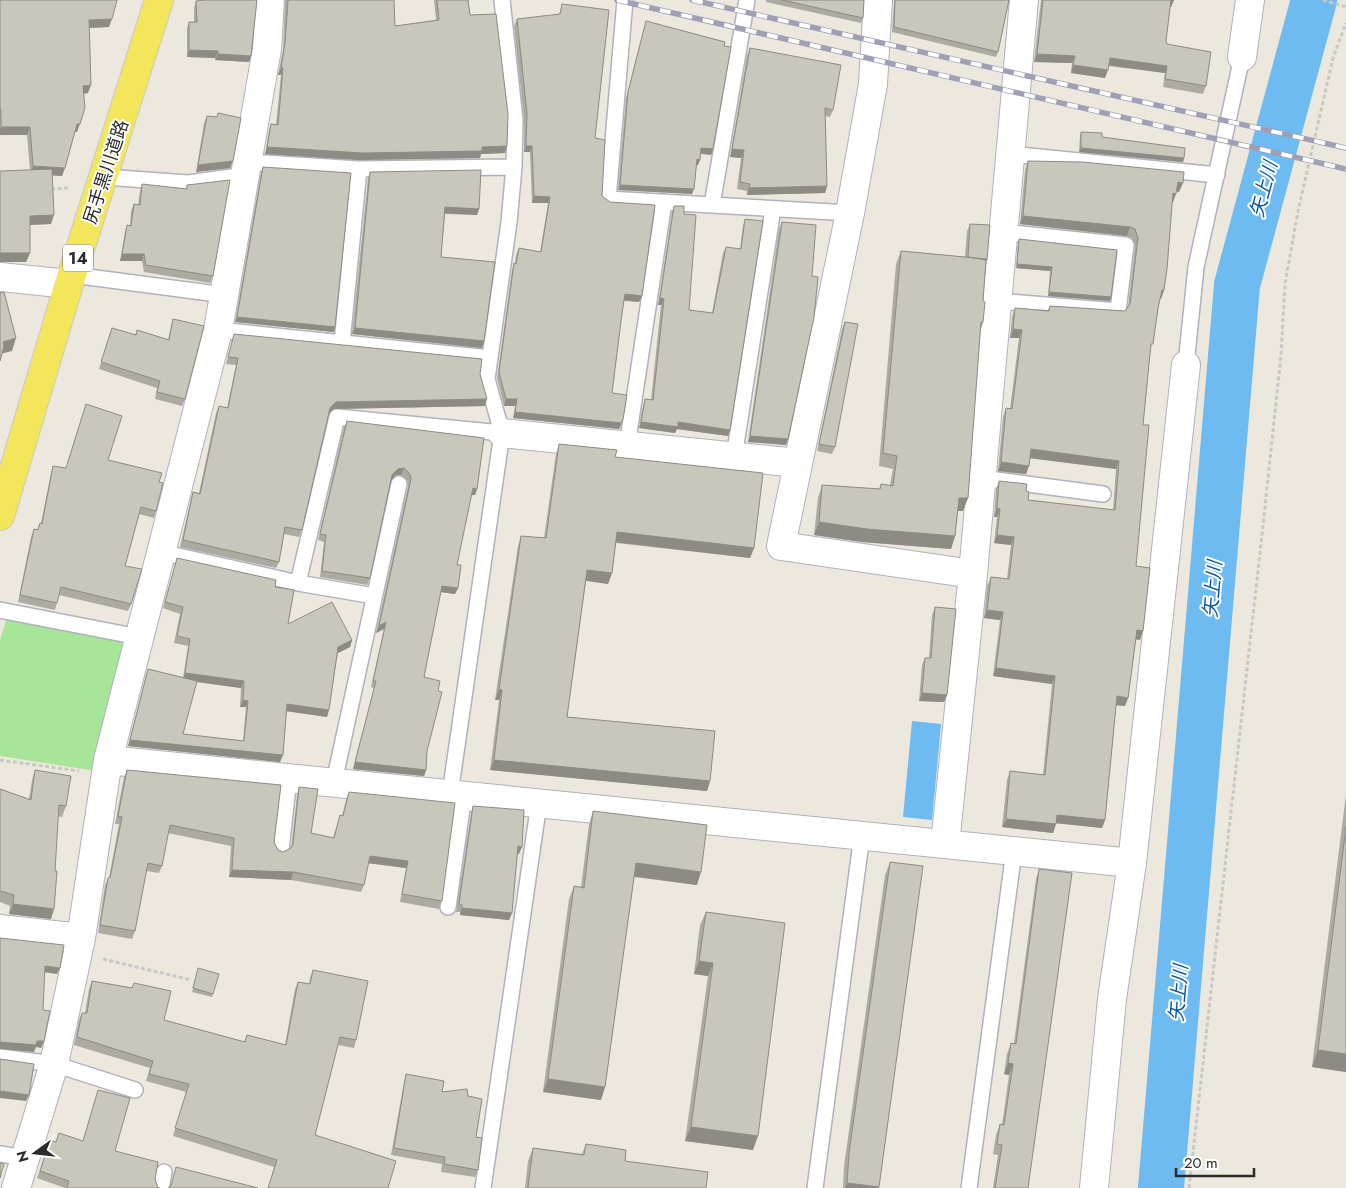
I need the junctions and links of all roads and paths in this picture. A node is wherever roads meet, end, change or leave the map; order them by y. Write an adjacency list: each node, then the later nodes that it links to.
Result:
1 (159, 0): 18 (main road, 尻手黒川道路 / 14)
2 (270, 0): 15 (street)
3 (502, 0): 14 (lane)
4 (625, 0): 21 (lane)
5 (747, 0): 22 (lane)
6 (878, 0): 24 (street)
7 (1024, 0): 13 (street)
8 (1250, 0): 12 (street)
9 (1323, 0): 10 (path)
10 (1345, 7)
11 (1346, 22): 74 (path)
12 (1242, 57): 17 (lane)
13 (1011, 154): 17 (lane); 25 (street)
14 (514, 167): 16 (lane); 32 (lane)
15 (247, 168): 16 (lane); 18 (lane); 28 (street)
16 (359, 169): 31 (lane)
17 (1217, 175): 33 (lane)
18 (105, 177): 27 (main road, 尻手黒川道路 / 14)
19 (70, 188): 20 (path)
20 (43, 189)
21 (664, 202): 22 (lane); 35 (lane)
22 (712, 205): 23 (lane)
23 (773, 209): 24 (lane); 36 (lane)
24 (850, 214): 37 (street)
25 (1004, 232): 29 (street); 29 (lane)
26 (0, 277): 27 (street)
27 (71, 279): 28 (lane); 41 (main road, 尻手黒川道路 / 14)
28 (225, 295): 30 (street)
29 (997, 301): 38 (street)
30 (218, 330): 31 (lane); 42 (street)
31 (342, 343): 32 (lane)
32 (490, 358): 34 (lane)
33 (1186, 365): 58 (street)
34 (502, 433): 35 (street); 44 (lane); 52 (lane)
35 (627, 446): 36 (street)
36 (734, 457): 37 (street)
37 (798, 464): 43 (street)
38 (982, 478): 40 (lane); 43 (street)
39 (399, 484): 45 (lane)
40 (1103, 494)
41 (0, 516)
42 (161, 552): 44 (lane); 47 (street)
43 (974, 574): 55 (street)
44 (298, 583): 45 (lane)
45 (374, 596): 51 (lane)
46 (0, 610): 47 (lane)
47 (139, 636): 49 (street)
48 (0, 760): 49 (path)
49 (106, 767): 50 (street); 61 (street)
50 (289, 778): 51 (street); 56 (lane)
51 (334, 782): 52 (street)
52 (457, 795): 53 (street); 59 (lane)
53 (538, 803): 54 (street); 70 (lane)
54 (862, 835): 55 (street); 71 (lane)
55 (945, 844): 57 (street)
56 (281, 850)
57 (1014, 851): 58 (street); 72 (lane)
58 (1132, 863): 73 (street)
59 (448, 907)
60 (0, 929): 61 (street)
61 (79, 946): 62 (path); 64 (street)
62 (191, 980)
63 (0, 1057): 64 (lane)
64 (54, 1064): 65 (lane); 66 (street)
65 (135, 1090)
66 (13, 1156): 68 (street)
67 (164, 1172): 69 (lane)
68 (16, 1188)
69 (160, 1188)
70 (483, 1188)
71 (815, 1188)
72 (968, 1188)
73 (1094, 1188)
74 (1190, 1188)

